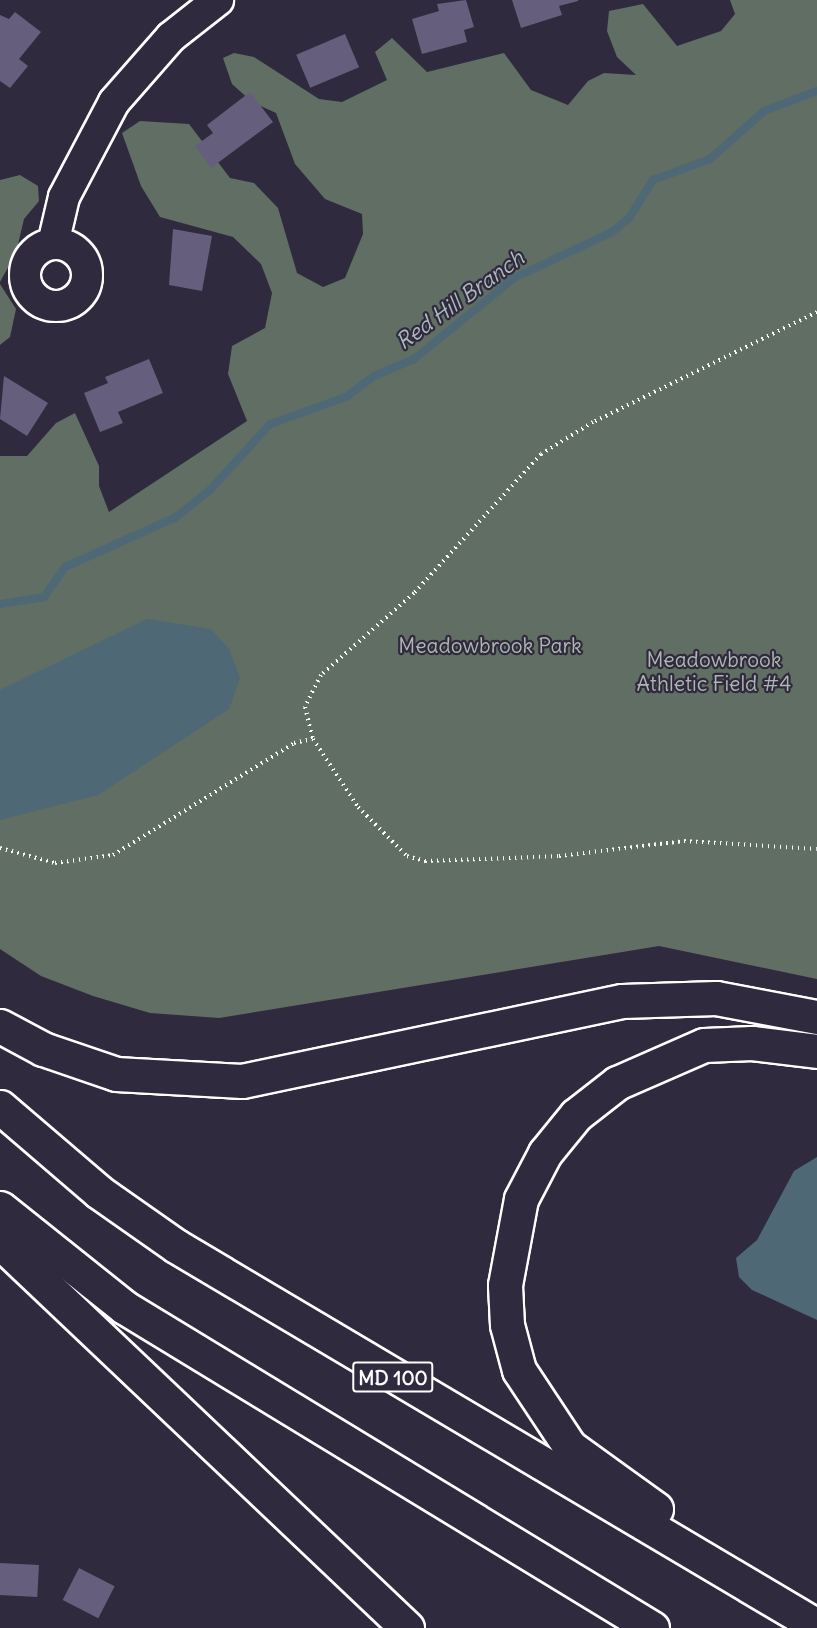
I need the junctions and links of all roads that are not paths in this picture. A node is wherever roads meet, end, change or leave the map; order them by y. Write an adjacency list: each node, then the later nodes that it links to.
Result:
1 (218, 0): 2 (street)
2 (53, 244)
3 (817, 1017): 4 (highway)
4 (0, 1026)
5 (817, 1052): 9 (highway)
6 (0, 1107): 9 (highway, MD 100)
7 (0, 1208): 11 (highway)
8 (0, 1242): 10 (highway)
9 (811, 1622)
10 (407, 1628)
11 (652, 1628)

